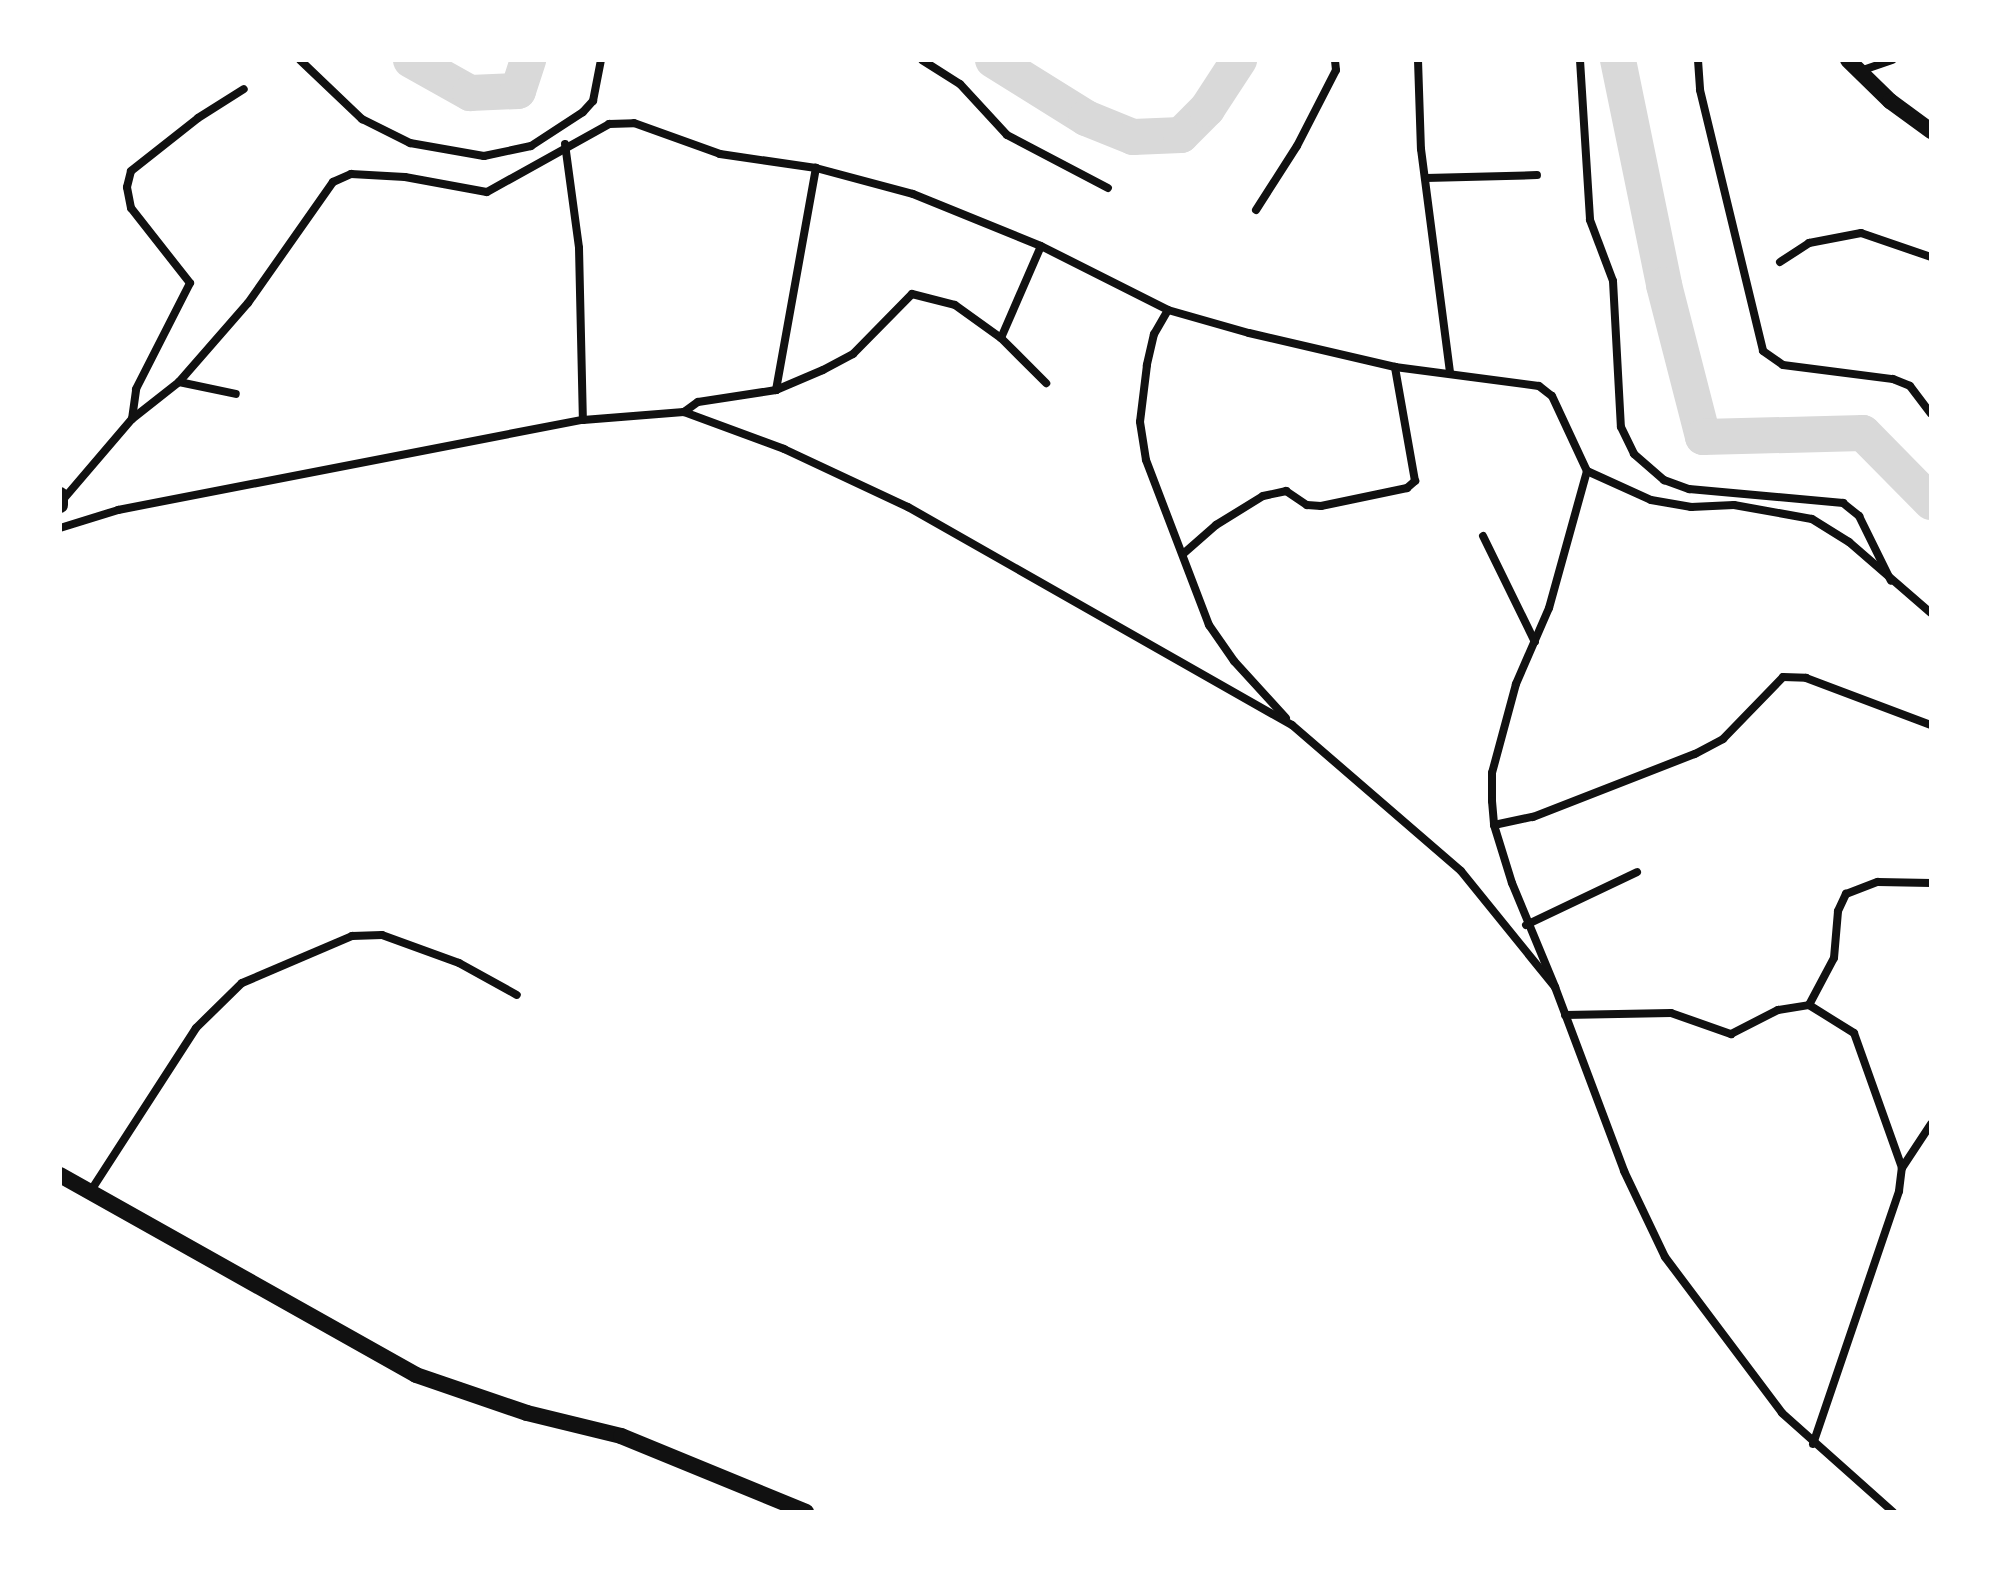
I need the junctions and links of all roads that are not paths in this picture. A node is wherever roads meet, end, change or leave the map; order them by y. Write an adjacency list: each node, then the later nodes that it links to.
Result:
1 (300, 60): 2 (street)
2 (601, 60)
3 (922, 60): 16 (street)
4 (1335, 60): 17 (street)
5 (1418, 60): 15 (street)
6 (1580, 60): 38 (street)
7 (1698, 60): 30 (street)
8 (1892, 60): 9 (street)
9 (1854, 66): 11 (main road)
10 (244, 89): 31 (street)
11 (1931, 131)
12 (565, 144): 13 (street); 25 (street); 32 (street)
13 (816, 168): 18 (street); 27 (street)
14 (1537, 175): 15 (street)
15 (1426, 178): 24 (street)
16 (1108, 188)
17 (1256, 210)
18 (1041, 246): 21 (street); 22 (street)
19 (1931, 257): 20 (street)
20 (1780, 262)
21 (1168, 310): 23 (street); 37 (street)
22 (1001, 338): 26 (street); 27 (street)
23 (1395, 367): 24 (street); 37 (street)
24 (1450, 372): 33 (street)
25 (179, 382): 28 (street); 31 (street)
26 (1046, 383)
27 (776, 390): 29 (street)
28 (236, 394)
29 (684, 412): 32 (street); 41 (street)
30 (1931, 414)
31 (132, 419): 34 (street)
32 (583, 420): 35 (street)
33 (1587, 471): 38 (street); 40 (street)
34 (60, 501)
35 (60, 528)
36 (1483, 536): 40 (street)
37 (1183, 554): 41 (street)
38 (1891, 581): 39 (street)
39 (1931, 613)
40 (1535, 642): 43 (street)
41 (1292, 725): 47 (street)
42 (1931, 725): 43 (street)
43 (1494, 825): 46 (street)
44 (1637, 872): 46 (street)
45 (1931, 883): 49 (street)
46 (1526, 925): 47 (street)
47 (1555, 987): 50 (street)
48 (517, 995): 54 (street)
49 (1809, 1005): 50 (street); 52 (street)
50 (1565, 1015): 55 (street)
51 (1931, 1124): 52 (street)
52 (1902, 1168): 55 (street)
53 (60, 1175): 54 (main road)
54 (90, 1193): 56 (main road)
55 (1813, 1444): 57 (street)
56 (806, 1512)
57 (1893, 1512)

